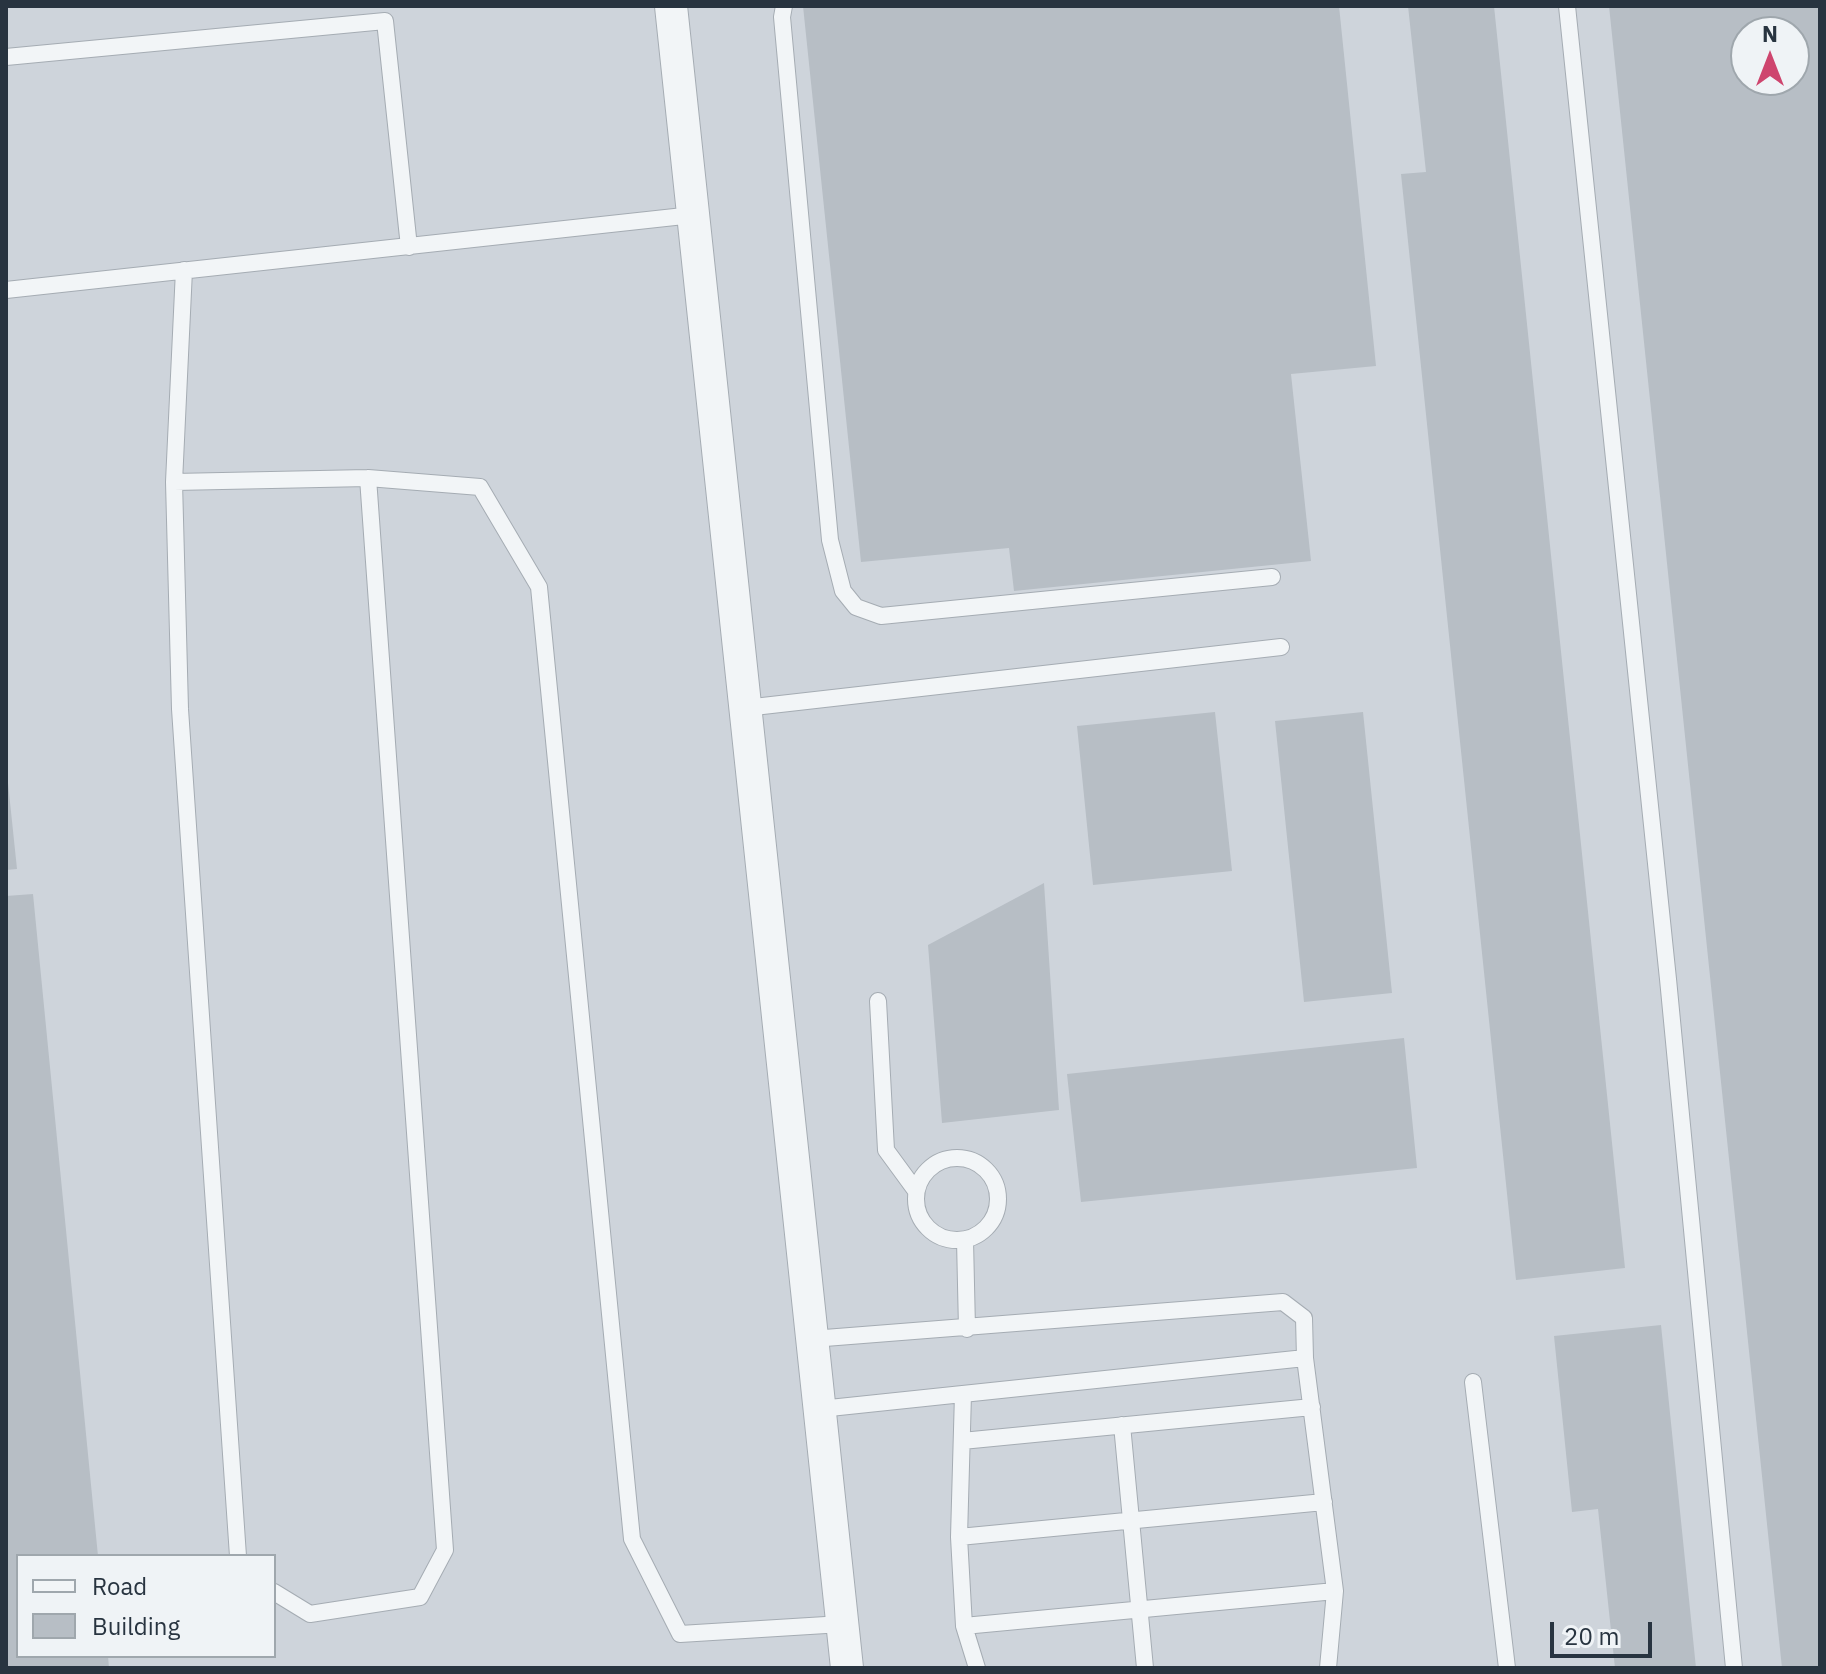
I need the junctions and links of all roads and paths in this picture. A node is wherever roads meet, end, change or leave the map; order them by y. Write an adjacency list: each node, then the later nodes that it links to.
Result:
1 (671, 6): 5 (street)
2 (784, 6): 11 (lane)
3 (1567, 6): 40 (lane)
4 (6, 57): 6 (lane)
5 (693, 215): 6 (lane); 13 (street)
6 (409, 247): 7 (lane)
7 (184, 270): 8 (lane); 10 (lane)
8 (6, 290)
9 (368, 478): 10 (lane); 31 (lane); 33 (lane)
10 (174, 482): 29 (lane)
11 (1272, 577)
12 (1281, 647): 13 (lane)
13 (745, 708): 18 (street)
14 (878, 1001): 15 (lane)
15 (916, 1191): 16 (lane); 16 (lane)
16 (965, 1240): 17 (lane)
17 (967, 1329): 18 (lane); 19 (lane)
18 (812, 1339): 23 (street)
19 (1305, 1358): 21 (lane); 22 (lane)
20 (1473, 1382): 39 (lane)
21 (963, 1394): 23 (lane); 25 (lane)
22 (1312, 1407): 24 (lane); 26 (lane)
23 (820, 1409): 33 (street)
24 (1122, 1425): 25 (lane); 27 (lane)
25 (962, 1441): 28 (lane)
26 (1324, 1502): 27 (lane); 30 (lane)
27 (1131, 1520): 28 (lane); 32 (lane)
28 (959, 1537): 34 (lane)
29 (238, 1554)
30 (1335, 1591): 32 (lane); 38 (lane)
31 (276, 1593)
32 (1139, 1609): 34 (lane); 37 (lane)
33 (842, 1624): 35 (street)
34 (964, 1626): 36 (lane)
35 (847, 1668)
36 (977, 1668)
37 (1145, 1668)
38 (1328, 1668)
39 (1507, 1668)
40 (1734, 1668)

